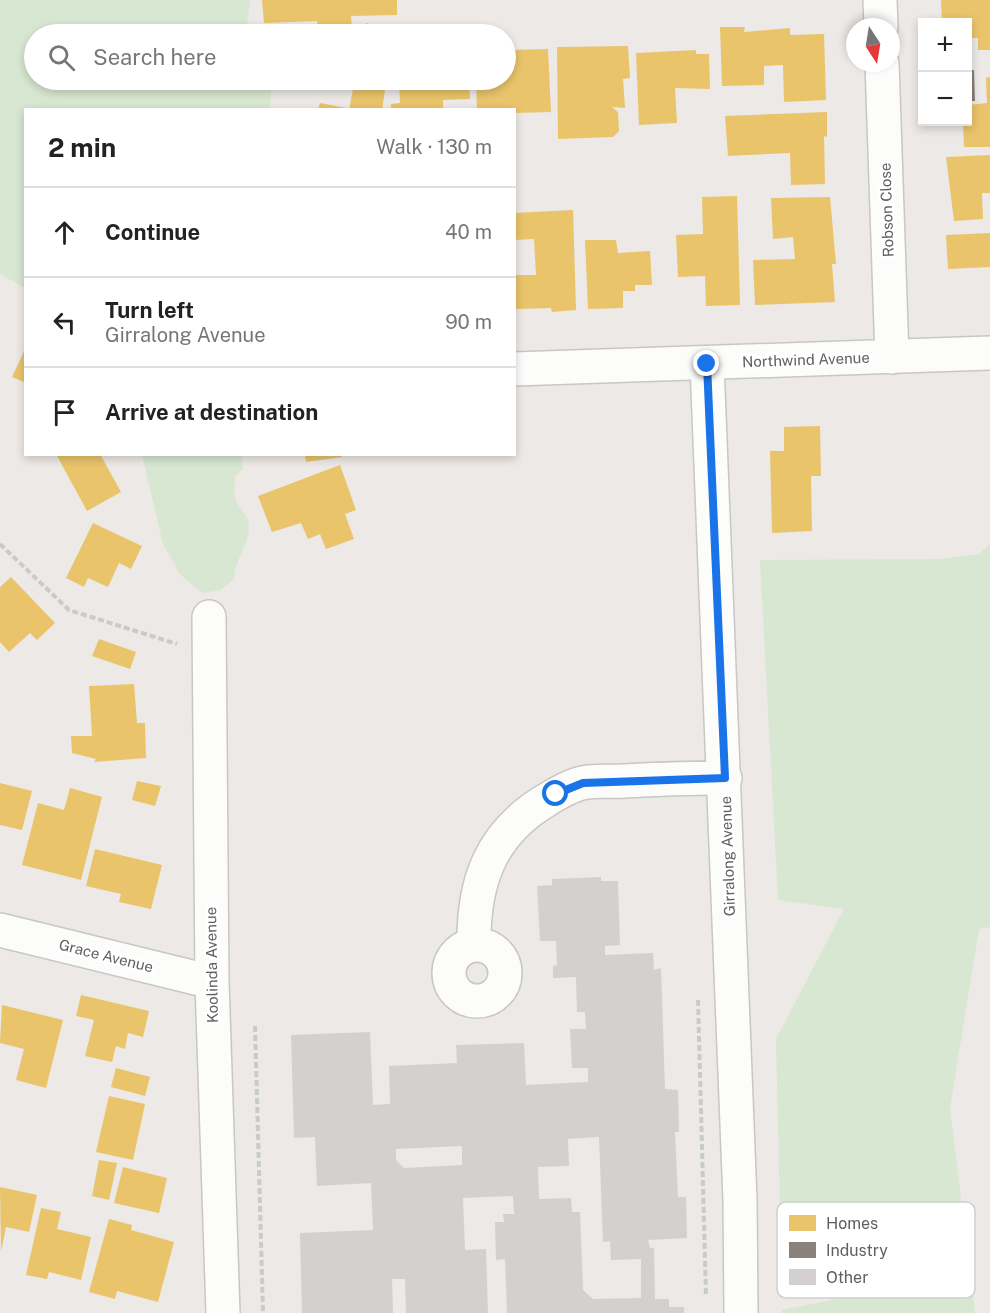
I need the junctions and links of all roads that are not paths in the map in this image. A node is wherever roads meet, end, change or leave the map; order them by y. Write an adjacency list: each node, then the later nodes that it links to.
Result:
1 (880, 0): 2 (street)
2 (881, 18)
3 (882, 72): 5 (street, Robson Close)
4 (990, 353): 5 (street, Northwind Avenue)
5 (892, 357): 6 (street, Northwind Avenue)
6 (707, 364): 7 (street, Northwind Avenue); 9 (street, Girralong Avenue)
7 (516, 369)
8 (208, 617): 12 (street, Koolinda Avenue)
9 (725, 778): 11 (street); 14 (street, Girralong Avenue)
10 (0, 930): 12 (street, Grace Avenue)
11 (474, 945)
12 (212, 982): 13 (street, Koolinda Avenue)
13 (223, 1313)
14 (741, 1313)

